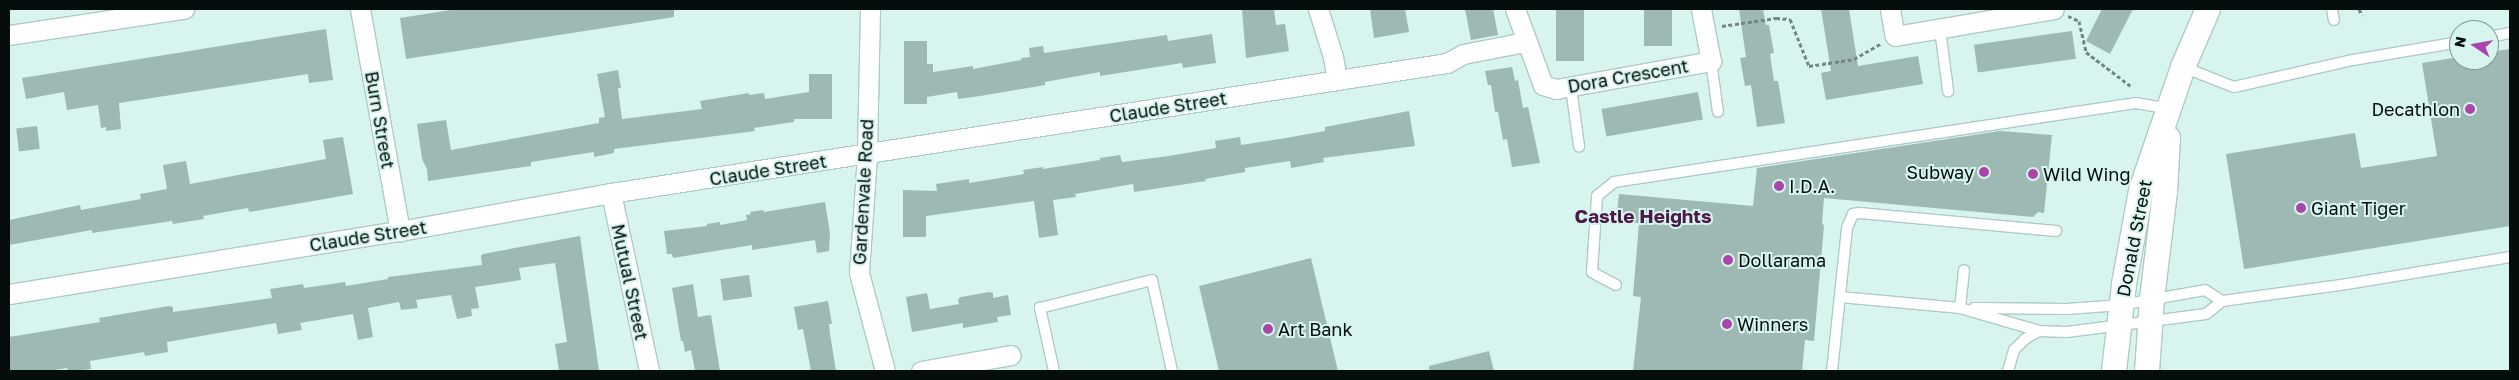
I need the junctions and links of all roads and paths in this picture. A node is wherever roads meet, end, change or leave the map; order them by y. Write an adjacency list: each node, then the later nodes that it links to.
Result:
1 (184, 9): 16 (street)
2 (360, 9): 31 (street, Burn Street)
3 (870, 9): 29 (street, Gardenvale Road)
4 (1318, 9): 22 (street)
5 (1515, 9): 18 (street, Dora Crescent)
6 (1701, 9): 14 (street, Dora Crescent)
7 (1890, 9): 17 (street)
8 (2053, 9): 15 (street); 23 (path)
9 (2208, 9): 21 (street, Donald Street)
10 (2332, 9): 13 (lane)
11 (2360, 9): 12 (path)
12 (2362, 15)
13 (2334, 20)
14 (1704, 29): 17 (path); 20 (street, Dora Crescent)
15 (1940, 29): 17 (street); 25 (lane)
16 (9, 36)
17 (1895, 36)
18 (1525, 42): 22 (street, Claude Street); 24 (street, Dora Crescent)
19 (2449, 44): 21 (lane)
20 (1711, 61): 24 (street, Dora Crescent); 27 (lane)
21 (2183, 67): 26 (street, Donald Street)
22 (1337, 80): 29 (street, Claude Street)
23 (2132, 86)
24 (1570, 88): 28 (lane)
25 (1948, 91)
26 (2169, 109): 35 (lane); 40 (street, Donald Street); 41 (street, Donald Street)
27 (1718, 112)
28 (1579, 146)
29 (867, 155): 30 (street, Claude Street); 45 (street, Gardenvale Road)
30 (611, 193): 31 (street, Claude Street); 44 (street, Mutual Street)
31 (400, 231): 36 (street, Claude Street)
32 (2056, 231): 37 (lane)
33 (2510, 257): 38 (lane)
34 (1964, 270): 39 (lane)
35 (1616, 285)
36 (9, 294)
37 (1840, 296): 39 (lane); 49 (lane)
38 (2222, 300): 40 (lane); 40 (lane)
39 (1960, 308): 41 (lane); 42 (lane)
40 (2151, 311): 41 (lane); 41 (lane); 52 (street, Donald Street)
41 (2120, 316): 42 (lane); 51 (street, Donald Street)
42 (2039, 331): 50 (lane)
43 (1011, 355): 46 (street)
44 (649, 371)
45 (885, 371)
46 (921, 371)
47 (1054, 371): 48 (lane)
48 (1172, 371)
49 (1832, 371)
50 (2008, 371)
51 (2114, 371)
52 (2147, 371)

